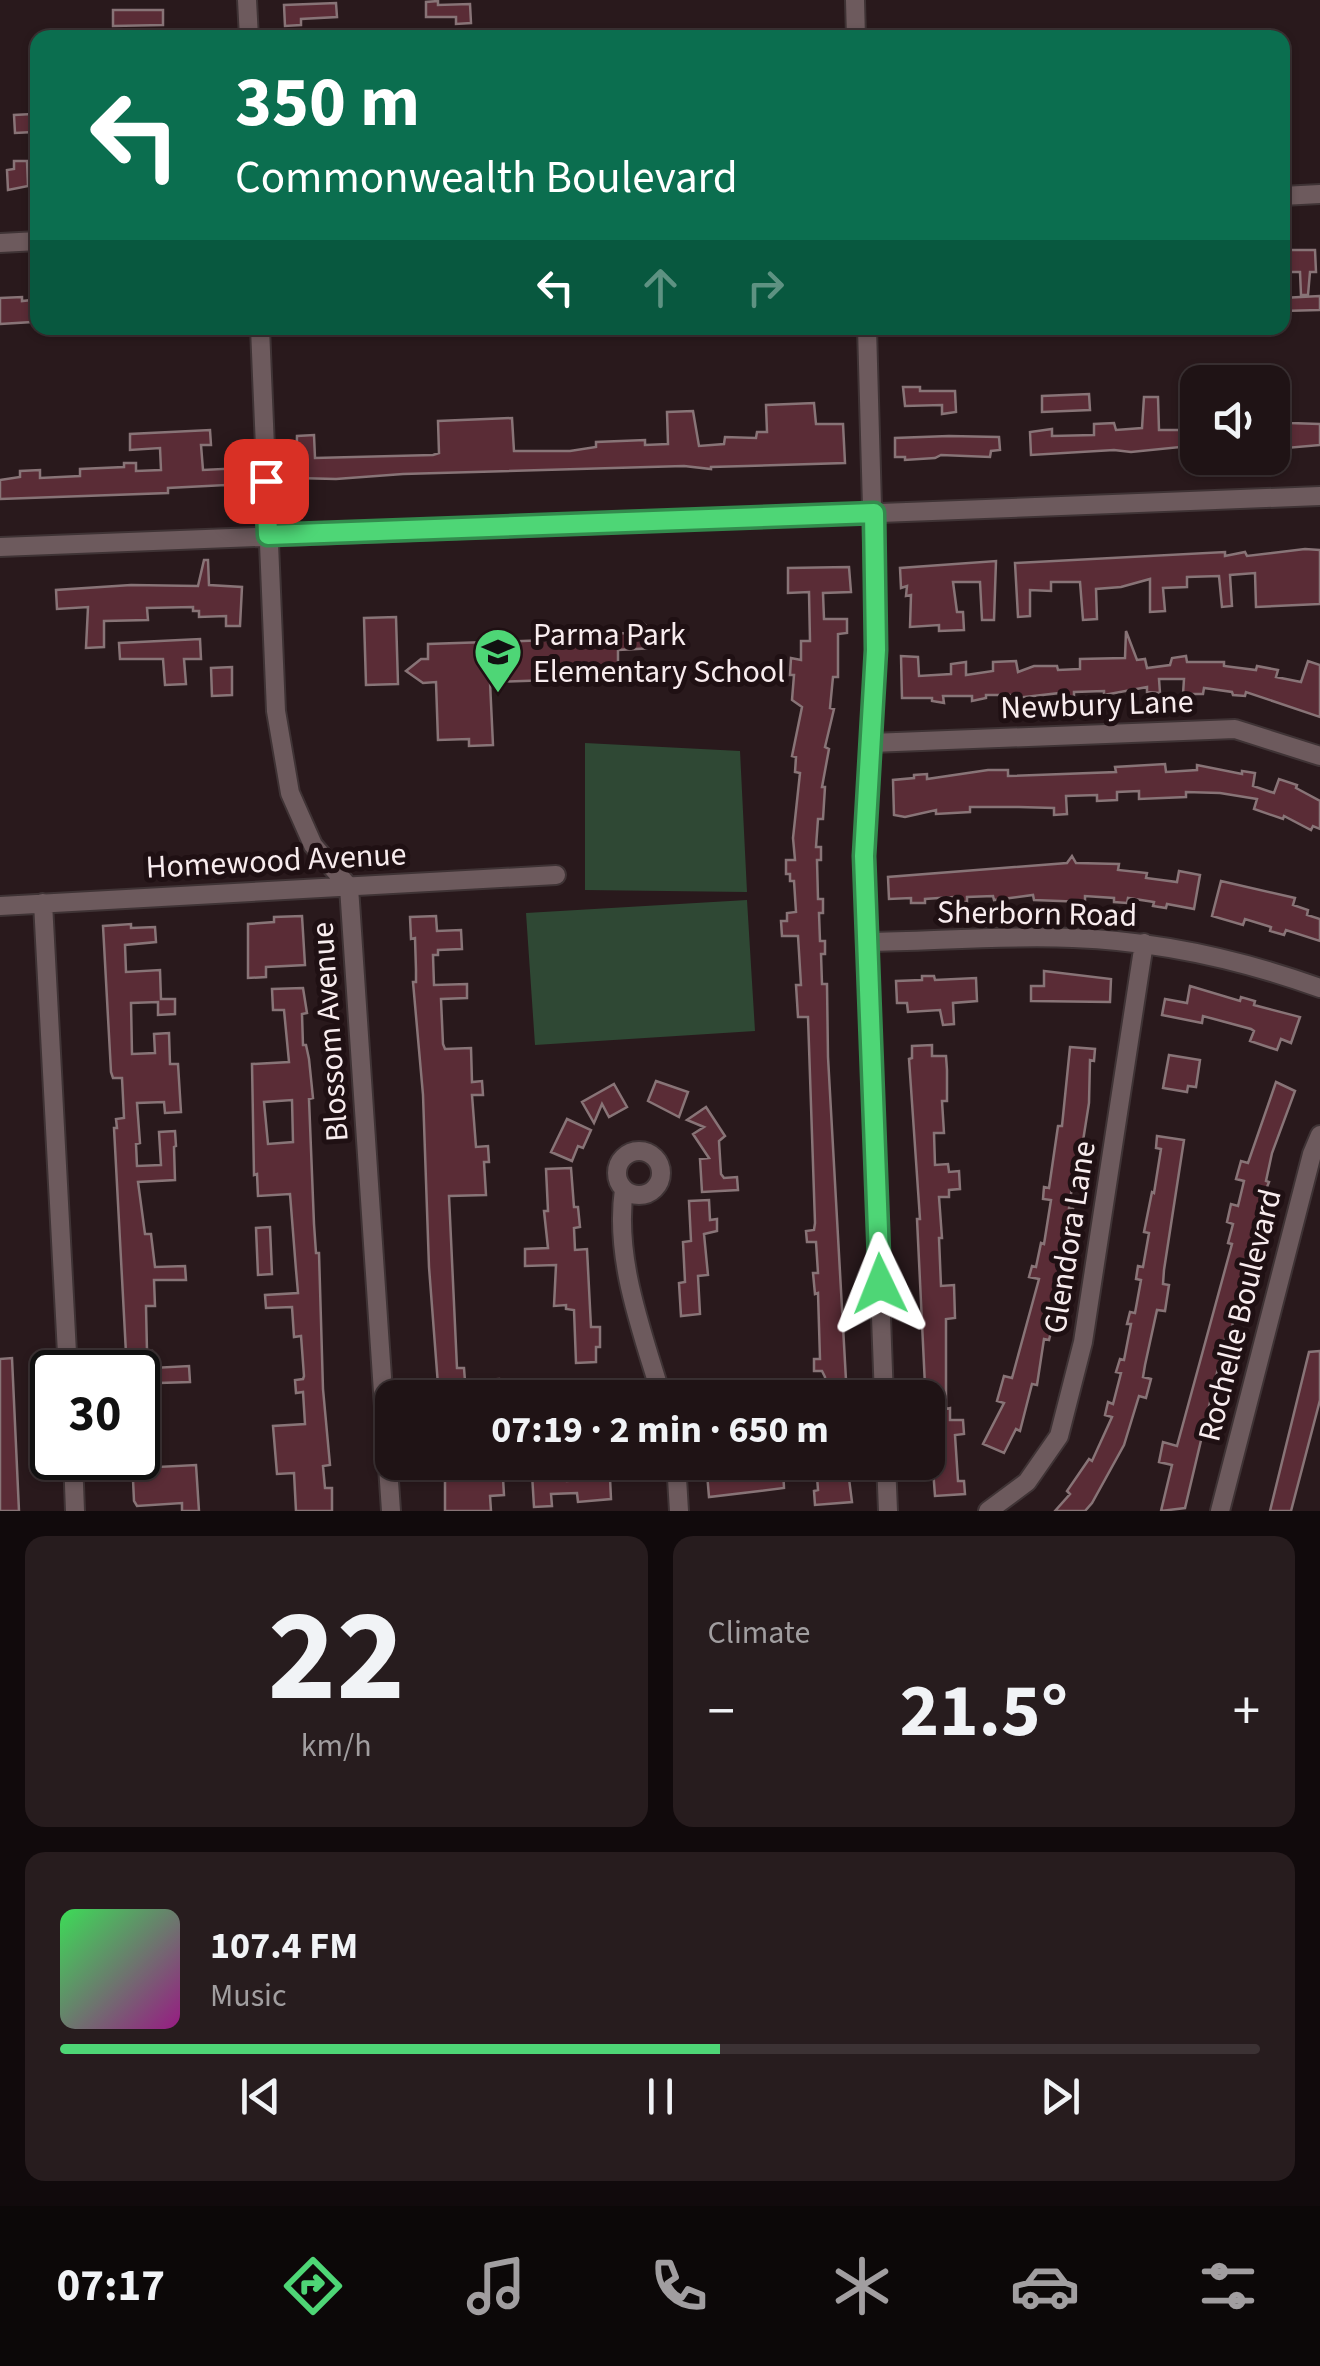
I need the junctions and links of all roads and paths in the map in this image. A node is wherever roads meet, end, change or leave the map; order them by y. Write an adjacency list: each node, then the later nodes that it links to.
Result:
1 (248, 0): 3 (street)
2 (855, 0): 4 (street)
3 (249, 30)
4 (856, 30)
5 (1320, 194): 6 (street)
6 (1290, 196)
7 (30, 241): 8 (street)
8 (0, 242)
9 (260, 335): 13 (street, Blossom Avenue)
10 (867, 335): 12 (street)
11 (1320, 496): 12 (street)
12 (874, 513): 13 (street); 15 (street)
13 (268, 535): 14 (street); 18 (street, Blossom Avenue)
14 (0, 547)
15 (871, 743): 16 (street, Newbury Lane); 21 (street)
16 (1320, 756)
17 (556, 875): 18 (street, Homewood Avenue)
18 (349, 887): 19 (street, Homewood Avenue); 33 (street, Blossom Avenue)
19 (43, 903): 20 (street, Homewood Avenue); 26 (street)
20 (0, 906)
21 (866, 942): 22 (street, Sherborn Road); 28 (street)
22 (1144, 943): 23 (street, Sherborn Road); 36 (street, Glendora Lane)
23 (1320, 988)
24 (1320, 1135): 37 (street, Rochelle Boulevard)
25 (624, 1189): 27 (street)
26 (67, 1350)
27 (657, 1380)
28 (883, 1380)
29 (74, 1480): 32 (street)
30 (677, 1480): 34 (street)
31 (887, 1480): 35 (street)
32 (76, 1511)
33 (391, 1511)
34 (678, 1511)
35 (888, 1511)
36 (988, 1511)
37 (1220, 1511)

